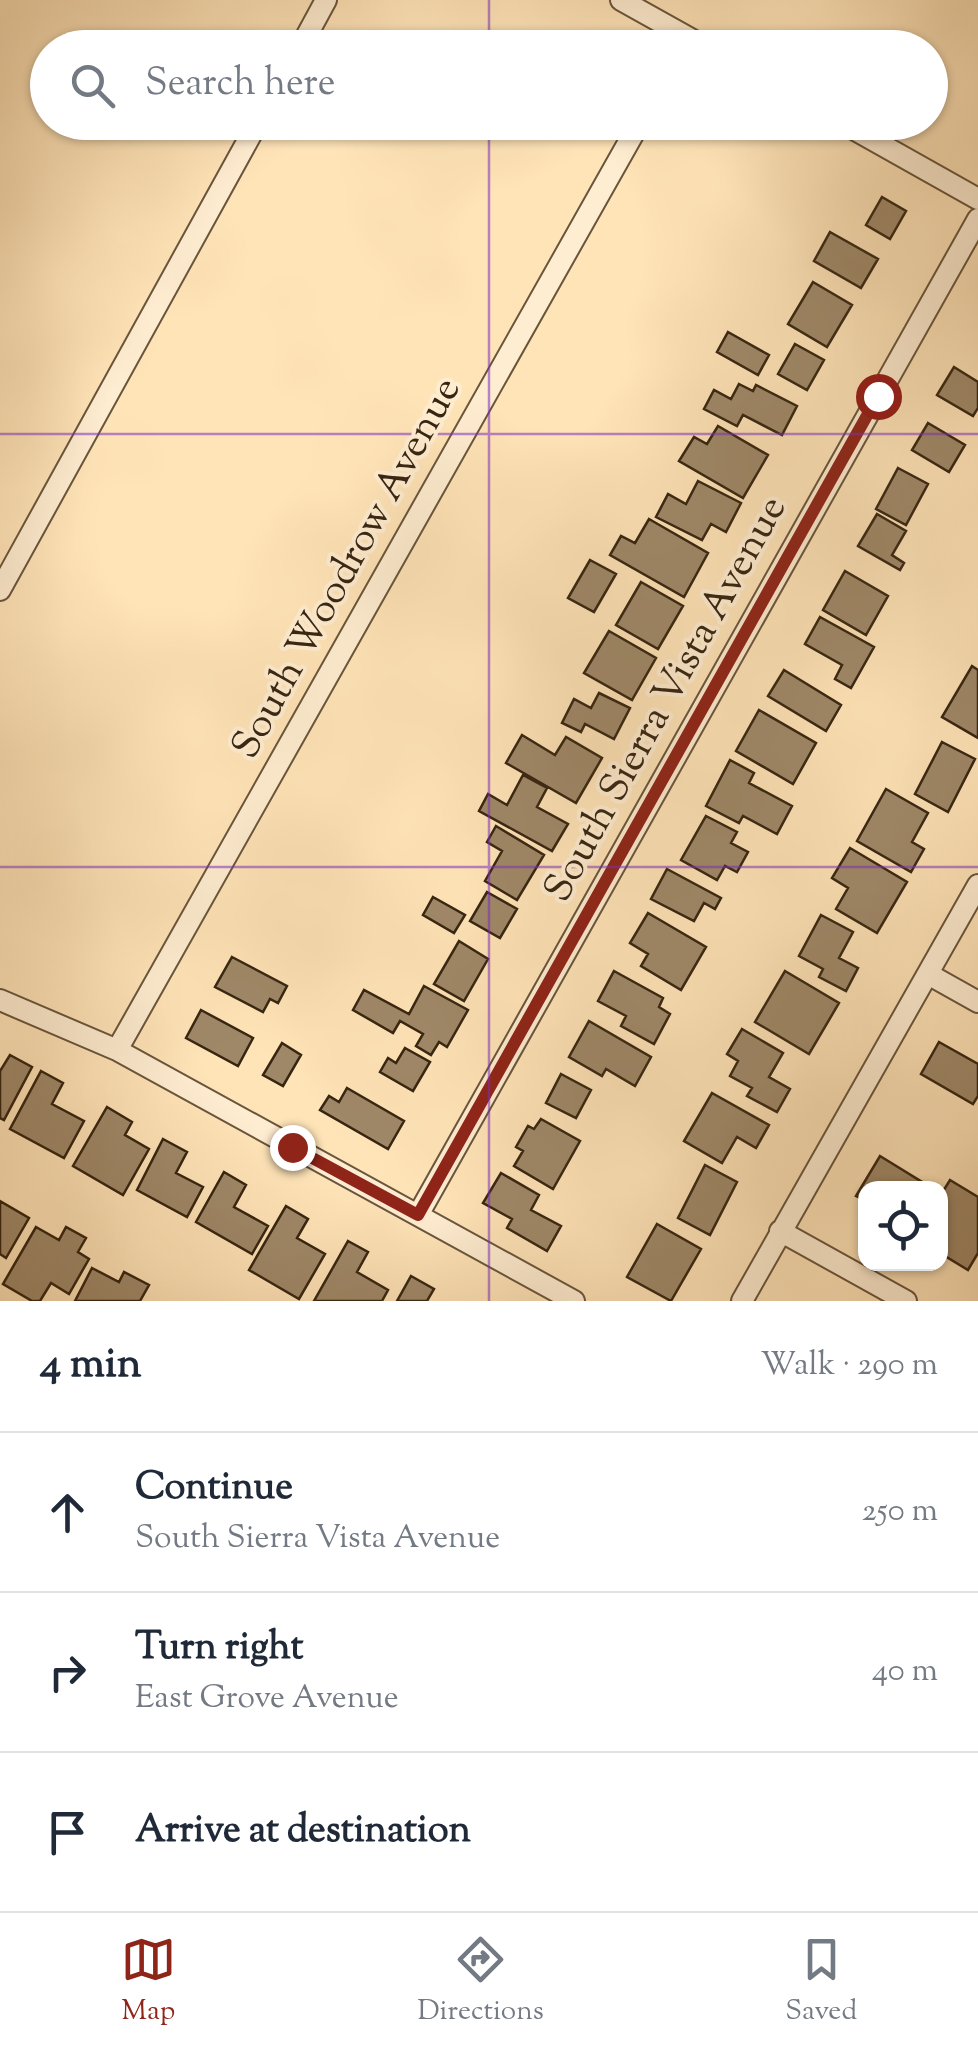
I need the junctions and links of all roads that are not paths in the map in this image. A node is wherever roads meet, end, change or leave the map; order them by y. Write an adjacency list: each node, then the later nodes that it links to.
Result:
1 (326, 0): 3 (street)
2 (621, 0): 4 (street)
3 (310, 30)
4 (670, 30)
5 (248, 140): 10 (street)
6 (630, 140): 15 (street, South Woodrow Avenue)
7 (873, 140): 8 (street)
8 (978, 199)
9 (978, 219): 16 (street, South Sierra Vista Avenue)
10 (0, 590)
11 (978, 884): 12 (street)
12 (928, 974): 14 (street); 17 (street)
13 (0, 1000): 15 (street)
14 (978, 1002)
15 (117, 1050): 16 (street)
16 (418, 1215): 18 (street)
17 (780, 1232): 19 (street); 20 (street)
18 (574, 1301)
19 (742, 1301)
20 (906, 1301)

